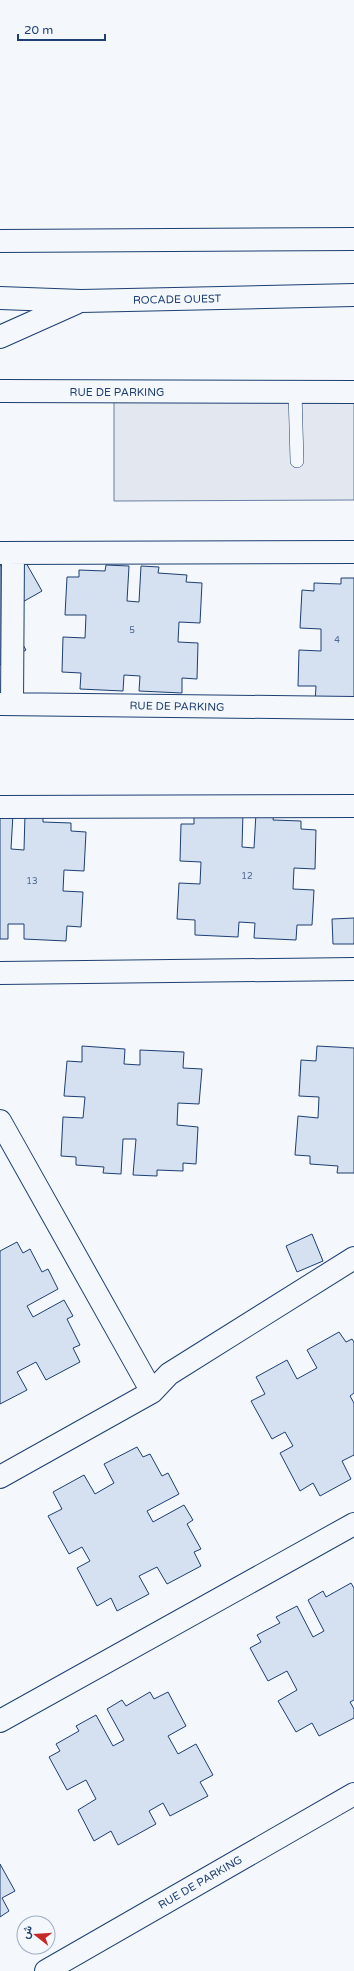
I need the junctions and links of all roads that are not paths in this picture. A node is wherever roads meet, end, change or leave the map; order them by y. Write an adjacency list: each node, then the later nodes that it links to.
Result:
1 (354, 239): 2 (main road)
2 (0, 241)
3 (354, 295): 5 (main road, ROCADE OUEST)
4 (0, 298): 5 (main road, ROCADE OUEST)
5 (81, 301): 6 (main road)
6 (0, 337)
7 (0, 391): 8 (main road, RUE DE PARKING)
8 (295, 392): 9 (main road, RUE DE PARKING); 10 (lane)
9 (354, 392)
10 (297, 461)
11 (354, 552): 12 (main road)
12 (6, 553): 13 (main road)
13 (6, 704): 14 (main road, RUE DE PARKING)
14 (354, 708)
15 (354, 806): 16 (main road)
16 (0, 807)
17 (354, 969): 18 (main road)
18 (0, 973)
19 (0, 1121): 21 (main road)
20 (354, 1258): 21 (main road)
21 (152, 1392): 22 (main road)
22 (0, 1477)
23 (354, 1524): 24 (main road)
24 (0, 1721)
25 (354, 1794): 26 (main road, RUE DE PARKING)
26 (46, 1971)

